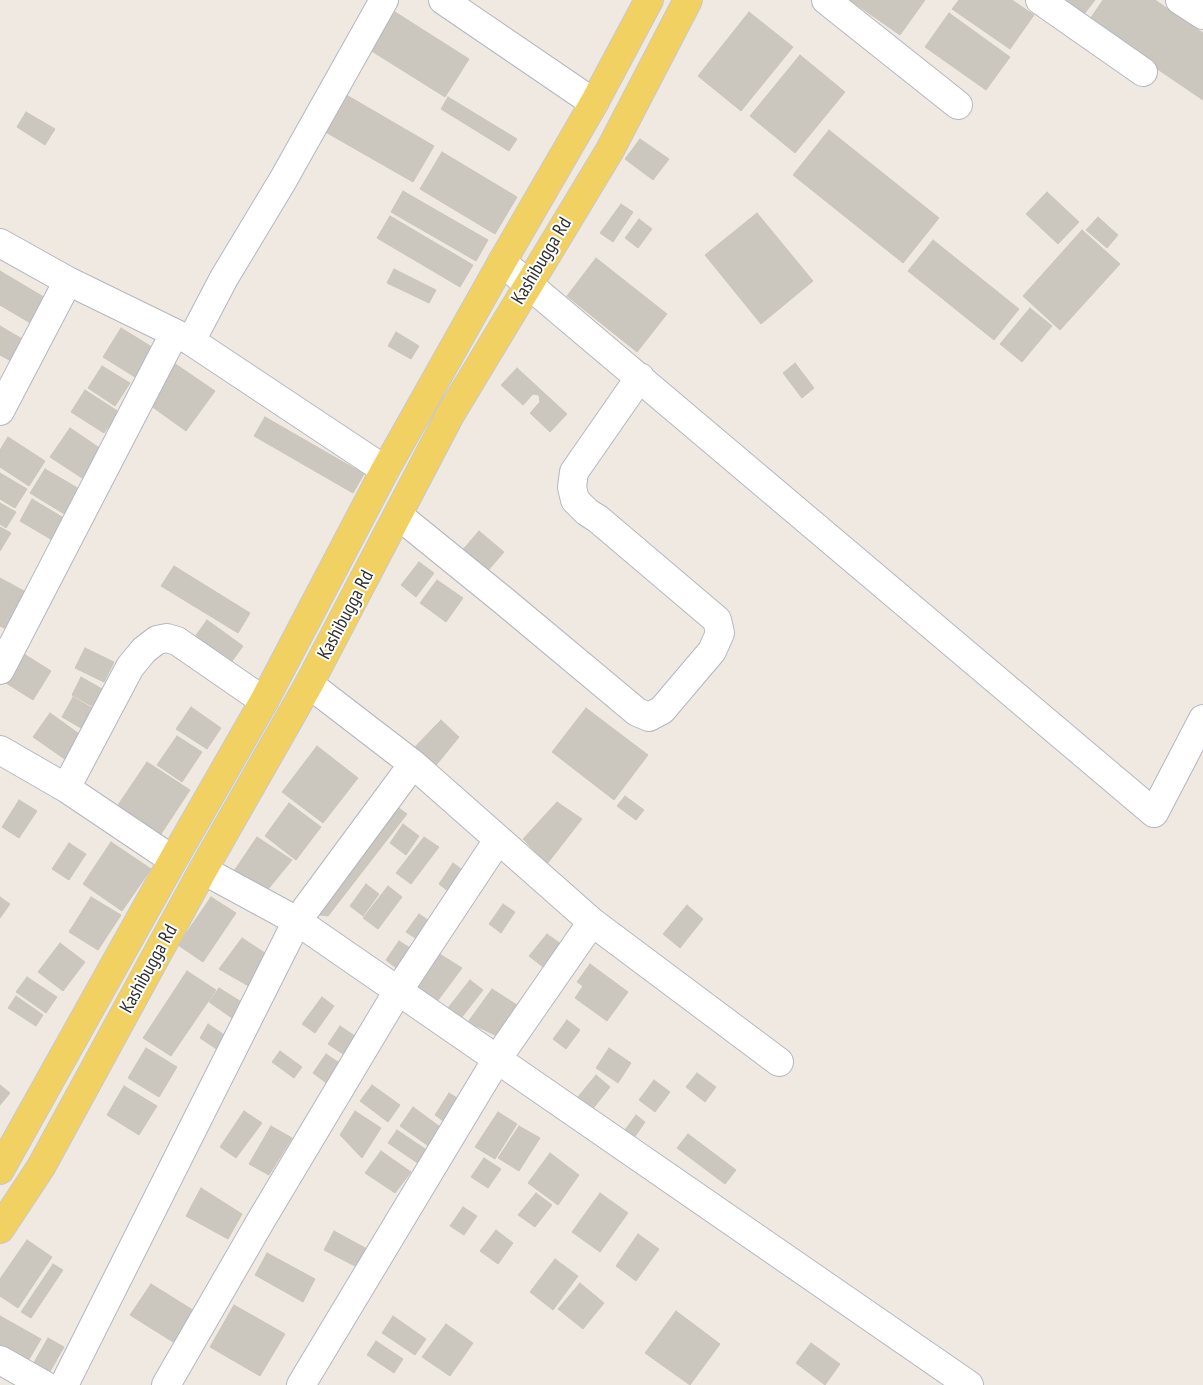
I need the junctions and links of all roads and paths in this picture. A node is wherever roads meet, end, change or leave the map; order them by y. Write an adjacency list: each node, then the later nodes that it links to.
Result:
1 (384, 0): 16 (street)
2 (442, 0): 10 (street)
3 (649, 0): 10 (main road, Kashibugga Rd)
4 (688, 0): 15 (main road, Kashibugga Rd)
5 (826, 0): 11 (street)
6 (1040, 0): 9 (street)
7 (1180, 0): 8 (street)
8 (1203, 16)
9 (1143, 72)
10 (594, 103): 13 (main road, Kashibugga Rd)
11 (958, 105)
12 (0, 243): 14 (street)
13 (502, 262): 15 (street); 19 (main road, Kashibugga Rd)
14 (68, 281): 16 (street); 18 (street)
15 (529, 283): 17 (street); 20 (main road, Kashibugga Rd)
16 (182, 337): 19 (street); 21 (street)
17 (640, 377): 20 (street); 24 (street)
18 (0, 411)
19 (385, 470): 23 (main road, Kashibugga Rd)
20 (398, 515): 22 (main road, Kashibugga Rd)
21 (0, 670)
22 (309, 684): 26 (street); 30 (main road, Kashibugga Rd)
23 (264, 701): 27 (street); 29 (main road, Kashibugga Rd)
24 (1203, 719)
25 (4, 761): 27 (street)
26 (413, 764): 28 (street); 31 (street)
27 (66, 788): 29 (street)
28 (498, 840): 32 (street); 33 (street)
29 (173, 860): 36 (main road, Kashibugga Rd)
30 (203, 870): 31 (street); 37 (main road, Kashibugga Rd)
31 (296, 921): 33 (street); 40 (street)
32 (592, 922): 34 (street); 35 (street)
33 (398, 991): 34 (street); 41 (street)
34 (497, 1059): 42 (street); 43 (street)
35 (779, 1062)
36 (0, 1170)
37 (0, 1228)
38 (0, 1360): 39 (street)
39 (44, 1385)
40 (64, 1385)
41 (166, 1385)
42 (301, 1385)
43 (969, 1385)

